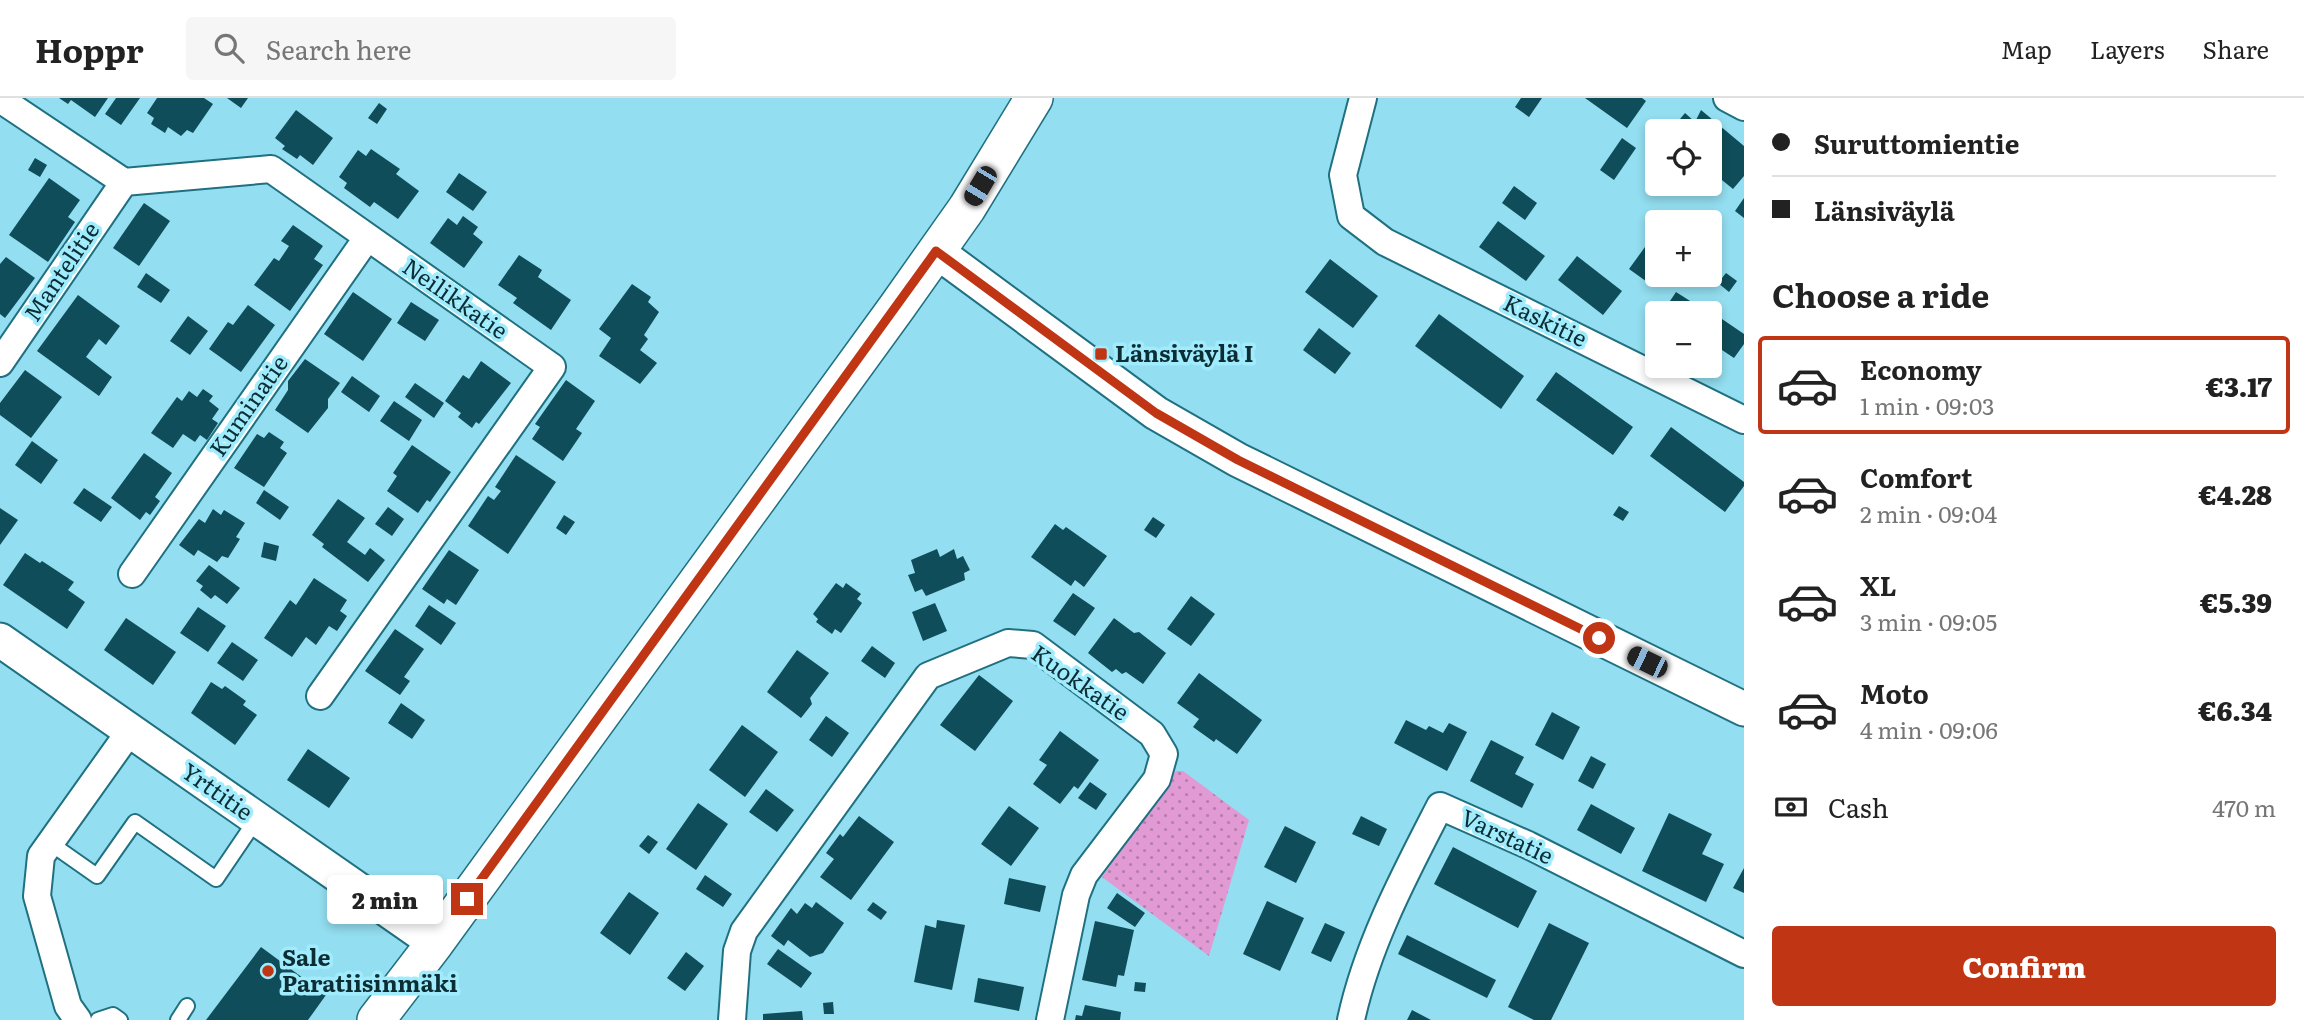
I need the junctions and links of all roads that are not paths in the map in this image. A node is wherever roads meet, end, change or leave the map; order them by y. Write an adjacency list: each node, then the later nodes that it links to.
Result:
1 (0, 98): 6 (street)
2 (1034, 98): 8 (main road)
3 (1363, 98): 10 (street, Kaskitie)
4 (1727, 98): 5 (street)
5 (1744, 107)
6 (124, 182): 7 (street, Neilikkatie); 9 (street, Mantelitie)
7 (367, 238): 11 (street, Kuminatie); 13 (street, Neilikkatie)
8 (936, 251): 14 (street); 18 (main road)
9 (0, 363)
10 (1744, 420)
11 (132, 574)
12 (0, 640): 15 (street, Yrttitie)
13 (320, 696)
14 (1744, 709)
15 (130, 731): 16 (street, Yrttitie); 17 (street)
16 (256, 820): 17 (lane); 18 (street, Yrttitie)
17 (50, 843): 21 (street)
18 (435, 943): 25 (main road)
19 (1744, 954): 28 (street, Varstatie)
20 (187, 1006): 24 (lane)
21 (78, 1020)
22 (98, 1020): 23 (lane)
23 (120, 1020)
24 (178, 1020)
25 (376, 1020)
26 (732, 1020): 27 (street, Kuokkatie)
27 (1050, 1020)
28 (1352, 1020)

